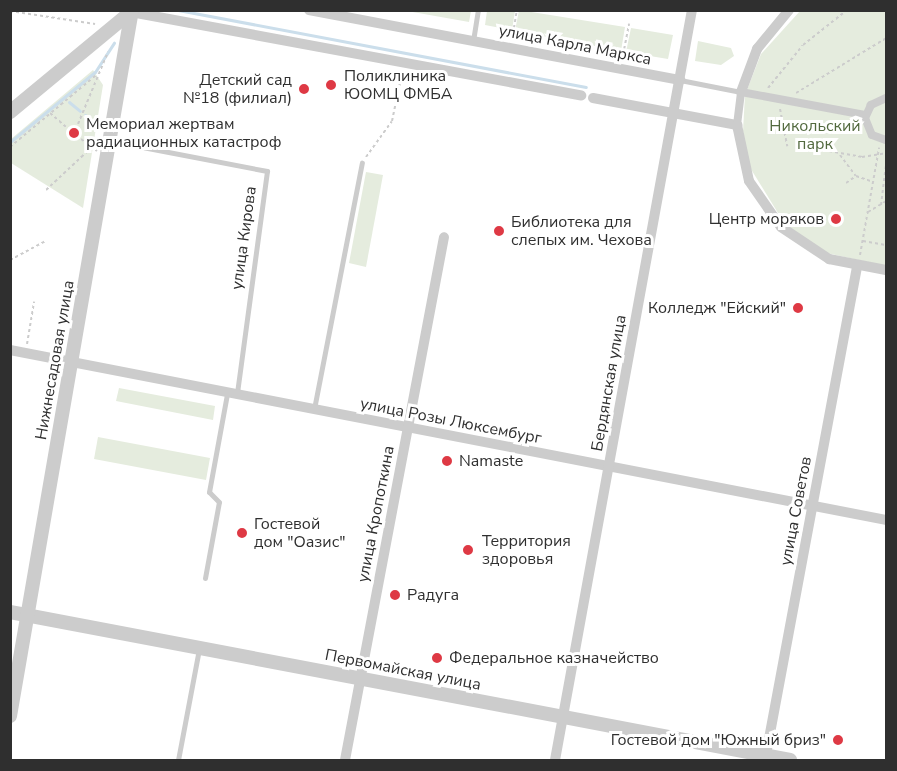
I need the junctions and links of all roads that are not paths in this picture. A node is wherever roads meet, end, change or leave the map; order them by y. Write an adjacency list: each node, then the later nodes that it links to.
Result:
1 (309, 10): 6 (street, улица Карла Маркса)
2 (478, 10): 6 (lane)
3 (692, 10): 7 (street, Бердянская улица)
4 (789, 10): 8 (street)
5 (131, 11): 9 (street); 12 (street); 16 (street, Нижнесадовая улица)
6 (473, 41): 7 (street, улица Карла Маркса)
7 (680, 80): 8 (lane, улица Карла Маркса); 13 (street, Бердянская улица)
8 (741, 92): 14 (street); 15 (street)
9 (581, 95)
10 (593, 98): 13 (street)
11 (886, 98): 14 (street)
12 (10, 112)
13 (674, 113): 15 (street); 27 (street, Бердянская улица)
14 (865, 115): 17 (street)
15 (737, 125): 20 (street)
16 (110, 140): 23 (street, Нижнесадовая улица); 24 (lane, улица Кирова)
17 (884, 140)
18 (362, 163): 25 (lane)
19 (444, 237): 26 (street, улица Кропоткина)
20 (858, 267): 21 (street); 28 (street, улица Советов)
21 (886, 270)
22 (10, 351): 23 (street, улица Розы Люксембург)
23 (71, 364): 24 (street, улица Розы Люксембург); 32 (street, Нижнесадовая улица)
24 (232, 394): 25 (street, улица Розы Люксембург); 30 (lane, улица Кирова)
25 (314, 410): 26 (street, улица Розы Люксембург)
26 (408, 428): 27 (street, улица Розы Люксембург); 34 (street, улица Кропоткина)
27 (609, 467): 28 (street, улица Розы Люксембург); 36 (street, Бердянская улица)
28 (812, 506): 29 (street, улица Розы Люксембург); 37 (street, улица Советов)
29 (886, 520)
30 (205, 578)
31 (10, 612): 32 (street, Первомайская улица)
32 (28, 615): 33 (street, Первомайская улица); 35 (street, Нижнесадовая улица)
33 (200, 648): 34 (street, Первомайская улица); 38 (lane)
34 (360, 678): 36 (street, Первомайская улица); 39 (street, улица Кропоткина)
35 (10, 716)
36 (563, 717): 37 (street, Первомайская улица); 40 (street, Бердянская улица)
37 (765, 758): 41 (street, Первомайская улица)
38 (178, 760)
39 (345, 760)
40 (555, 760)
41 (790, 760)

